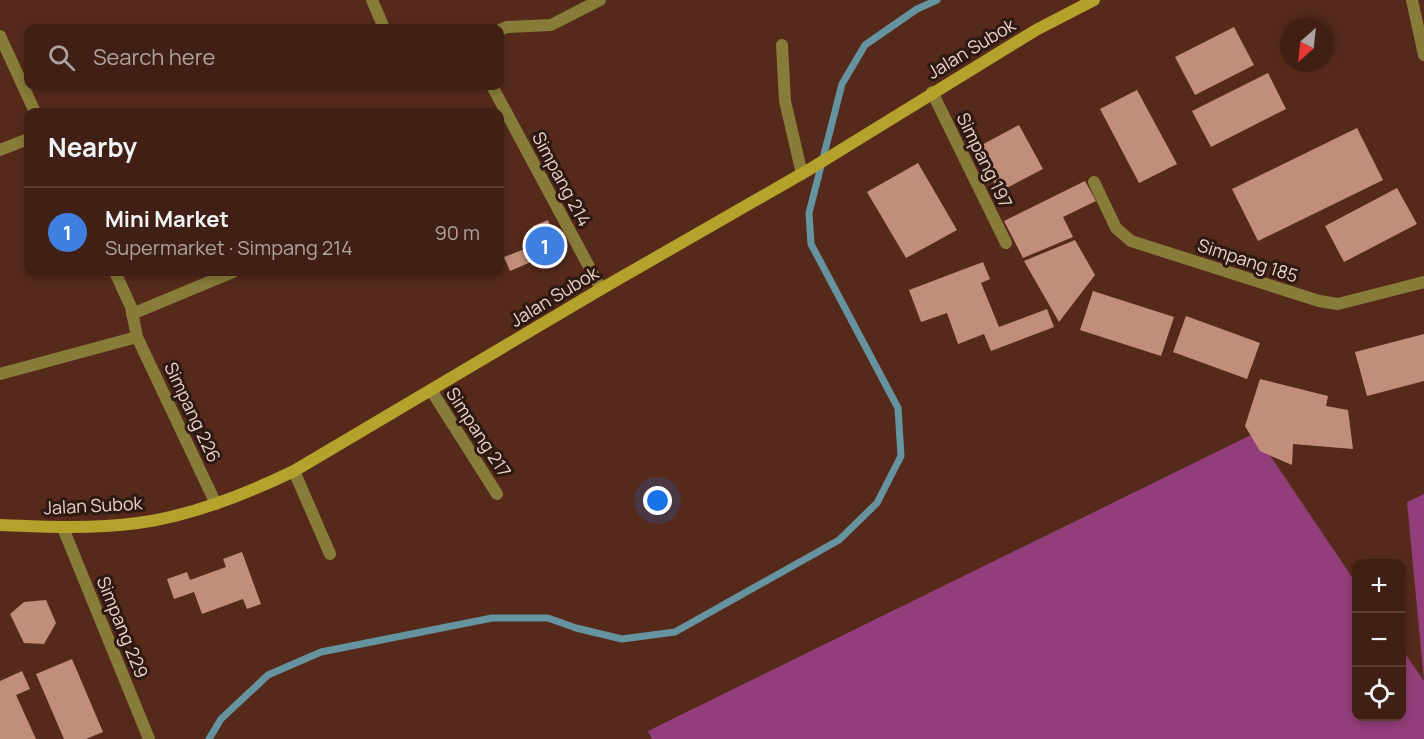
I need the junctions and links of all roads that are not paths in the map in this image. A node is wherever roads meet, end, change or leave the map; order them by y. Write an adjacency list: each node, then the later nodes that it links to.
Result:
1 (372, 0): 5 (street)
2 (600, 0): 6 (street)
3 (1094, 0): 13 (main road, Jalan Subok)
4 (1412, 0): 9 (street)
5 (382, 24)
6 (504, 28)
7 (0, 36): 10 (street)
8 (782, 45): 19 (street)
9 (1424, 55)
10 (24, 88)
11 (25, 90): 14 (street)
12 (494, 90): 15 (street, Simpang 214)
13 (932, 92): 19 (main road, Jalan Subok); 21 (street, Simpang 197)
14 (33, 108)
15 (504, 108)
16 (504, 108): 25 (street, Simpang 214)
17 (24, 141): 18 (street)
18 (0, 150)
19 (806, 172): 25 (main road, Jalan Subok)
20 (1094, 182): 24 (street, Simpang 185)
21 (1006, 243)
22 (117, 276): 26 (street, Simpang 226)
23 (222, 276): 26 (street)
24 (1424, 282)
25 (601, 289): 29 (main road, Jalan Subok)
26 (132, 314): 27 (street, Simpang 226)
27 (137, 337): 28 (street); 32 (street, Simpang 226)
28 (0, 374)
29 (431, 390): 30 (main road, Jalan Subok); 31 (street, Simpang 217)
30 (294, 471): 32 (main road, Jalan Subok); 35 (street)
31 (497, 494)
32 (216, 504): 34 (main road, Jalan Subok)
33 (0, 525): 34 (main road, Jalan Subok)
34 (63, 528): 36 (street, Simpang 229)
35 (330, 554)
36 (149, 739)

